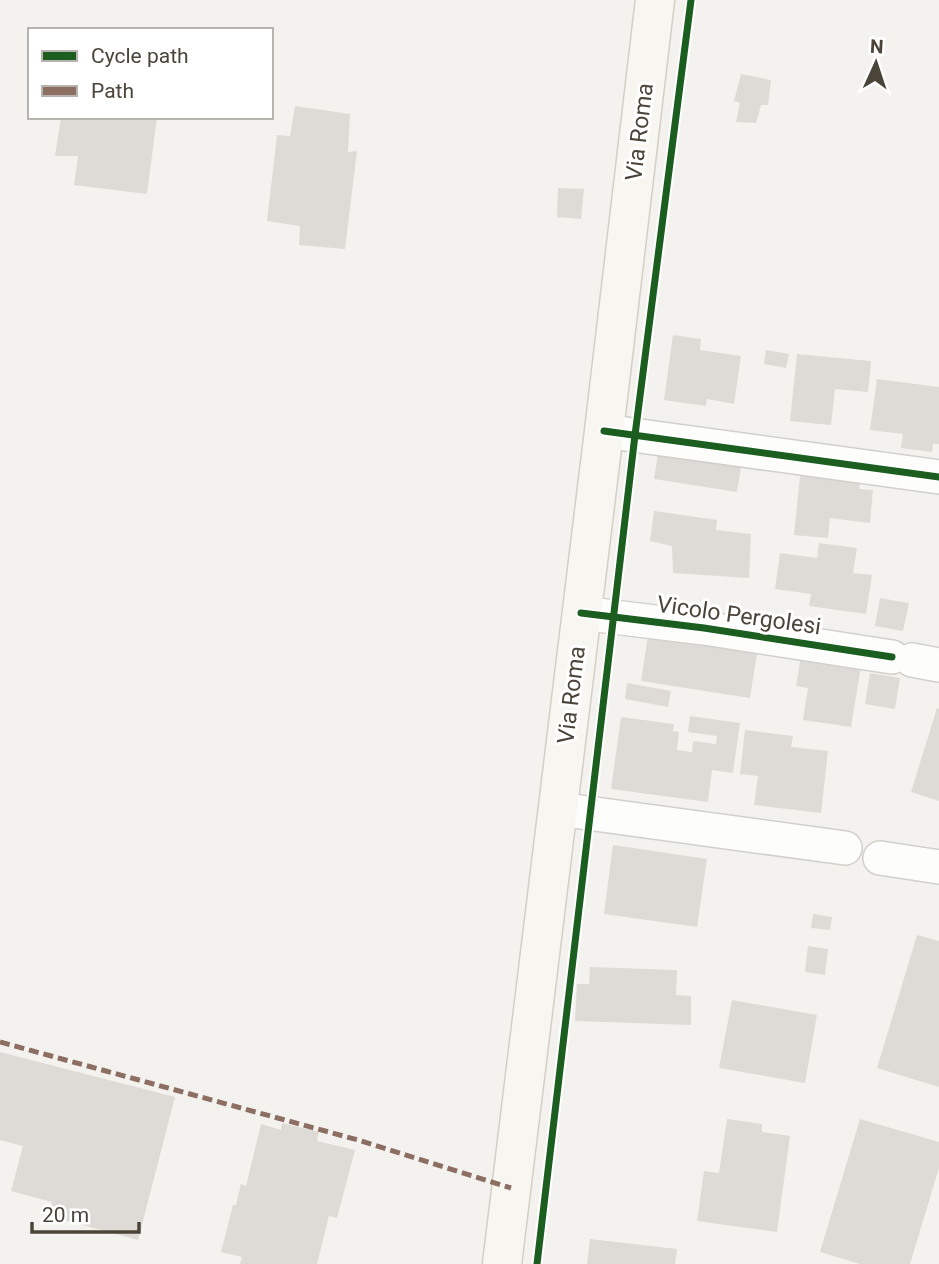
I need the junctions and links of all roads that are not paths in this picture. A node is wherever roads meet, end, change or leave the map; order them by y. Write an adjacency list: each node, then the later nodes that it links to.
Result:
1 (654, 0): 2 (main road, Via Roma)
2 (604, 431): 3 (street); 4 (main road, Via Roma)
3 (939, 477)
4 (581, 613): 5 (street, Vicolo Pergolesi); 6 (main road, Via Roma)
5 (914, 661)
6 (558, 808): 7 (street); 10 (main road, Via Roma)
7 (845, 848)
8 (880, 858): 9 (street)
9 (939, 867)
10 (502, 1264)

